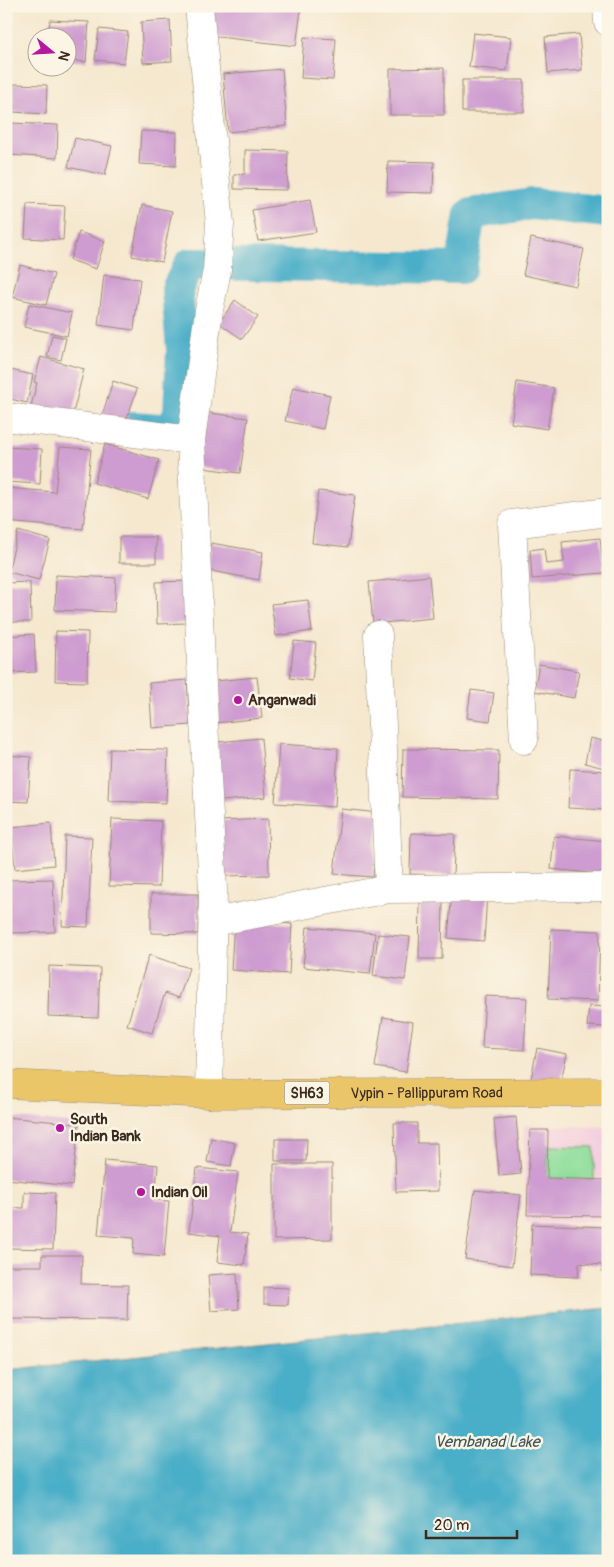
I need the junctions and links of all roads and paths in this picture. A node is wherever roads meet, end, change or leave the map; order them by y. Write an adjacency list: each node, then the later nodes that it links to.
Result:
1 (199, 6): 5 (street)
2 (607, 6): 3 (street)
3 (608, 22)
4 (6, 417): 5 (street)
5 (191, 440): 11 (street)
6 (608, 512): 8 (street)
7 (378, 635): 10 (street)
8 (524, 740)
9 (608, 887): 10 (street)
10 (390, 889): 11 (street)
11 (213, 922): 14 (street)
12 (6, 1084): 14 (main road, Vypin - Pallippuram Road / SH63)
13 (608, 1092): 14 (main road, Vypin - Pallippuram Road / SH63)
14 (209, 1094)

